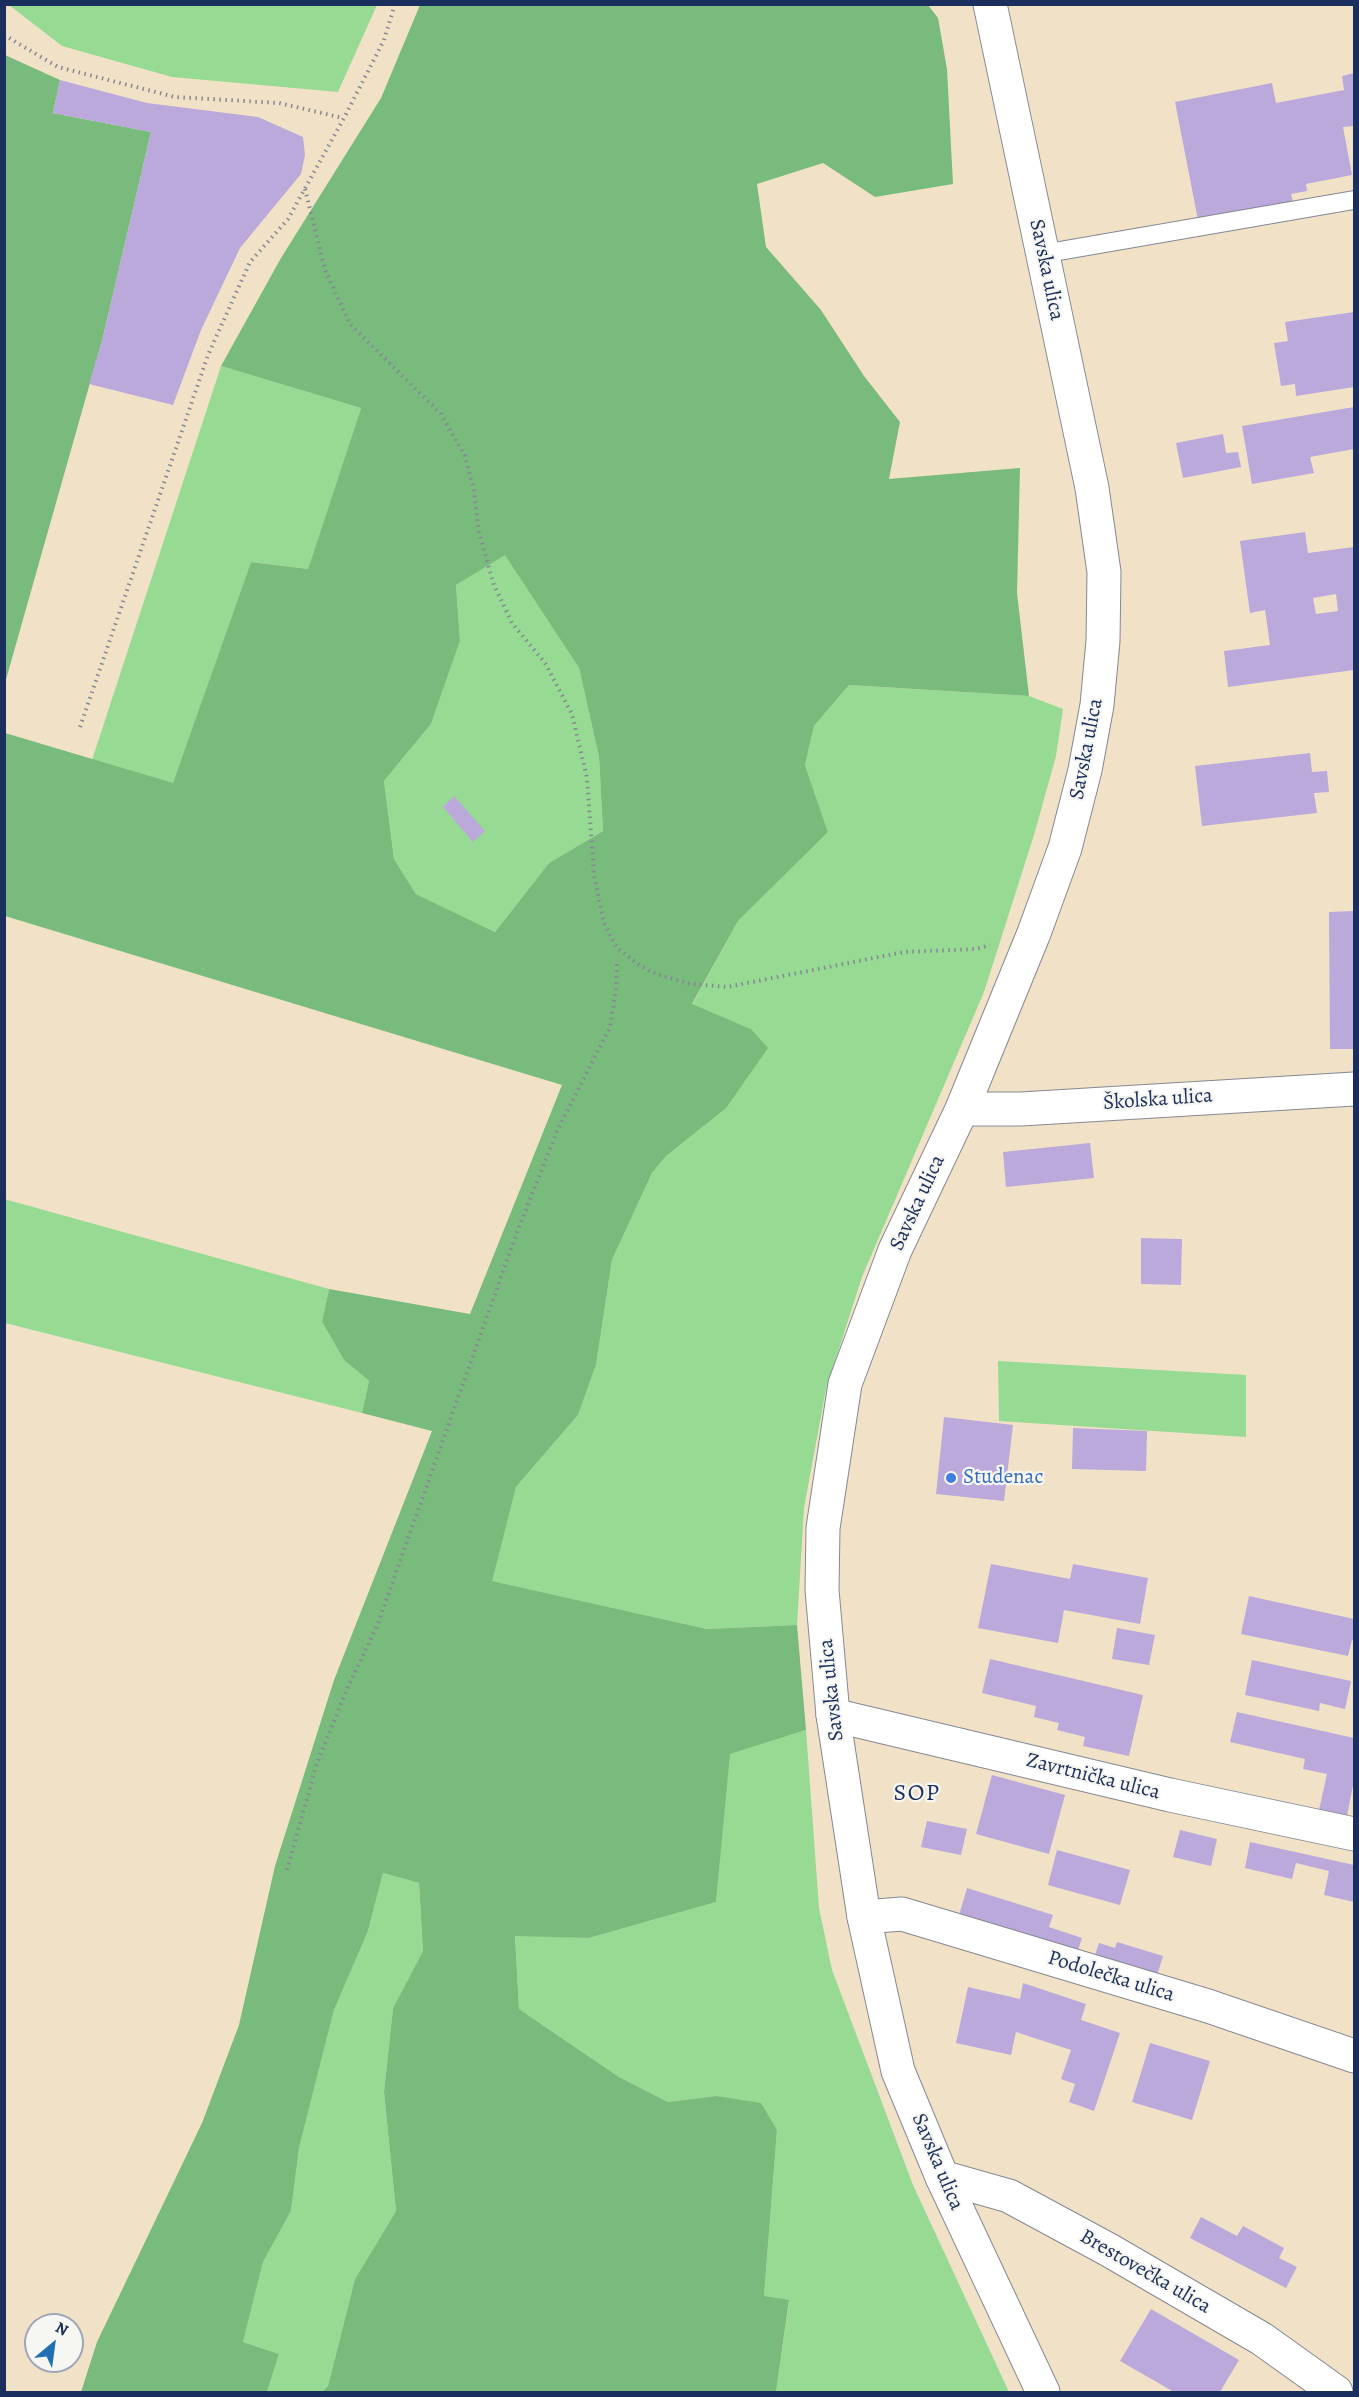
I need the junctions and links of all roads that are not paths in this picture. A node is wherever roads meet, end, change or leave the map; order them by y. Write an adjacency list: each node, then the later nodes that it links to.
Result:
1 (990, 4): 3 (main road, Savska ulica)
2 (1354, 200): 3 (lane)
3 (1042, 254): 5 (main road, Savska ulica)
4 (1354, 1089): 5 (main road, Školska ulica)
5 (962, 1109): 6 (main road, Savska ulica)
6 (833, 1715): 7 (main road, Zavrtnička ulica); 8 (main road, Savska ulica)
7 (1354, 1834)
8 (864, 1917): 9 (main road, Podolečka ulica); 10 (main road, Savska ulica)
9 (1354, 2056)
10 (942, 2177): 11 (main road, Savska ulica); 12 (main road, Brestovečka ulica)
11 (1043, 2392)
12 (1336, 2392)

